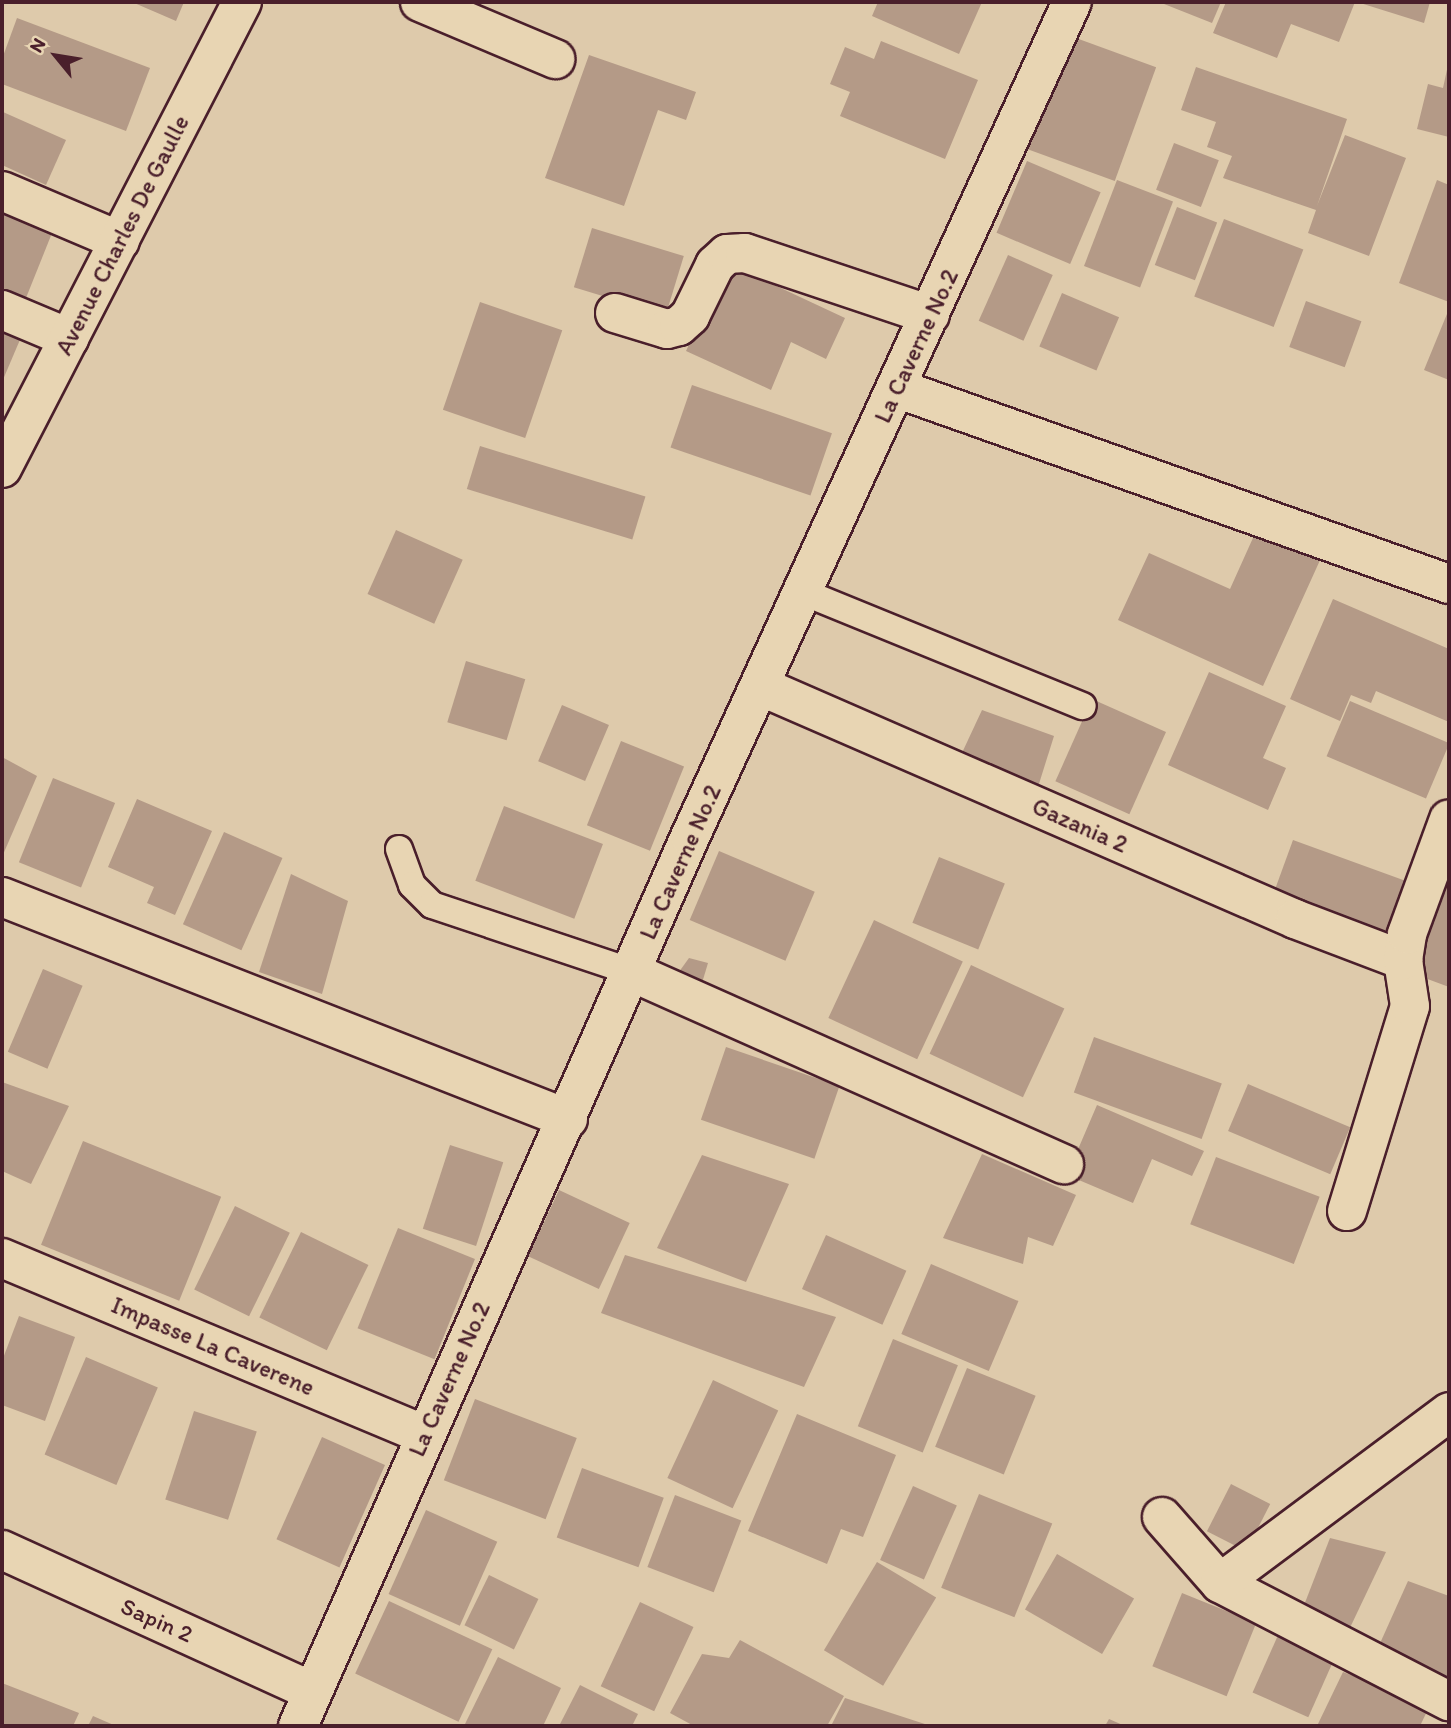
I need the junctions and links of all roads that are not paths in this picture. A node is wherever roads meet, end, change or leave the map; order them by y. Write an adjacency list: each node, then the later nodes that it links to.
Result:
1 (242, 2): 6 (street, Avenue Charles De Gaulle)
2 (420, 2): 4 (street)
3 (1072, 2): 9 (street, La Caverne No.2)
4 (555, 59)
5 (2, 191): 6 (street)
6 (120, 241): 10 (street, Avenue Charles De Gaulle)
7 (2, 310): 10 (street)
8 (615, 313): 9 (street)
9 (930, 315): 11 (street, La Caverne No.2)
10 (69, 338): 12 (street, Avenue Charles De Gaulle)
11 (896, 388): 13 (street); 14 (street, La Caverne No.2)
12 (2, 468)
13 (1449, 584)
14 (803, 592): 15 (street, La Caverne No.2); 16 (lane)
15 (760, 686): 20 (street, Gazania 2); 21 (street, La Caverne No.2)
16 (1083, 706)
17 (1449, 819): 20 (street)
18 (399, 849): 21 (lane)
19 (2, 897): 22 (street)
20 (1403, 960): 24 (street)
21 (632, 972): 22 (street, La Caverne No.2); 23 (street)
22 (568, 1119): 27 (street, La Caverne No.2)
23 (1064, 1164)
24 (1347, 1211)
25 (2, 1258): 27 (street, Impasse La Caverene)
26 (1449, 1412): 30 (street)
27 (423, 1434): 31 (street, La Caverne No.2)
28 (1162, 1517): 30 (street)
29 (2, 1550): 31 (street, Sapin 2)
30 (1220, 1583): 32 (street)
31 (312, 1690): 33 (street, La Caverne No.2)
32 (1449, 1701)
33 (298, 1726)

